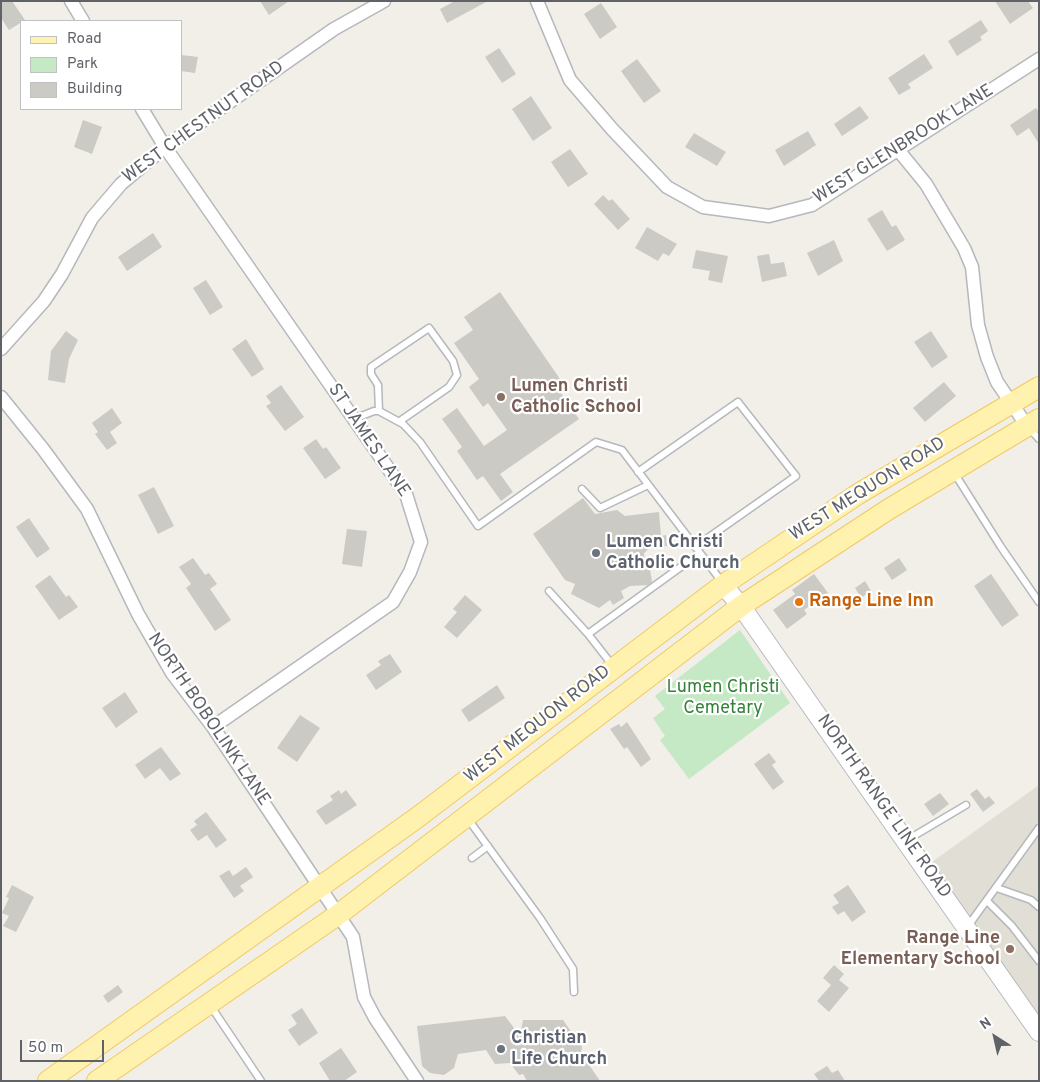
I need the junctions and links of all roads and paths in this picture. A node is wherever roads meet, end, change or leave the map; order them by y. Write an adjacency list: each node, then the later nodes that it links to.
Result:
1 (71, 1): 4 (street)
2 (384, 1): 7 (street, WEST CHESTNUT ROAD)
3 (537, 1): 8 (street, WEST GLENBROOK LANE)
4 (82, 20)
5 (1039, 59): 8 (street, WEST GLENBROOK LANE)
6 (143, 110): 7 (street, ST JAMES LANE)
7 (165, 147): 9 (street, WEST CHESTNUT ROAD); 14 (street, ST JAMES LANE)
8 (899, 151): 12 (street)
9 (1, 349)
10 (1039, 387): 12 (main road, WEST MEQUON ROAD)
11 (1, 397): 29 (street, NORTH BOBOLINK LANE)
12 (1011, 403): 16 (street); 23 (main road, WEST MEQUON ROAD)
13 (379, 411): 14 (lane); 15 (lane); 15 (lane)
14 (354, 419): 29 (street, ST JAMES LANE)
15 (400, 421): 18 (lane)
16 (1035, 428): 17 (main road, WEST MEQUON ROAD)
17 (953, 470): 25 (lane); 26 (main road, WEST MEQUON ROAD)
18 (638, 472): 19 (lane); 21 (lane)
19 (648, 485): 20 (lane); 21 (lane)
20 (582, 489)
21 (695, 547): 22 (lane)
22 (700, 553): 23 (lane); 27 (lane)
23 (724, 585): 26 (street, NORTH RANGE LINE ROAD); 28 (main road, WEST MEQUON ROAD)
24 (549, 591): 27 (lane)
25 (1039, 602)
26 (741, 606): 31 (main road, WEST MEQUON ROAD); 33 (street, NORTH RANGE LINE ROAD)
27 (588, 634): 28 (lane)
28 (614, 667): 36 (main road, WEST MEQUON ROAD)
29 (213, 728): 36 (street, NORTH BOBOLINK LANE)
30 (966, 805): 33 (lane)
31 (467, 818): 34 (lane); 40 (main road, WEST MEQUON ROAD)
32 (1039, 828): 37 (lane)
33 (906, 840): 41 (street, NORTH RANGE LINE ROAD)
34 (488, 846): 35 (lane); 43 (lane)
35 (472, 858)
36 (320, 888): 40 (street, NORTH BOBOLINK LANE); 46 (main road, WEST MEQUON ROAD)
37 (997, 888): 38 (lane); 39 (lane)
38 (987, 900): 41 (lane); 42 (lane)
39 (1039, 908)
40 (339, 914): 44 (main road, WEST MEQUON ROAD); 49 (street, NORTH BOBOLINK LANE)
41 (967, 927): 45 (street, NORTH RANGE LINE ROAD)
42 (1039, 961)
43 (574, 992)
44 (209, 1004): 47 (main road, WEST MEQUON ROAD); 48 (lane)
45 (1039, 1032)
46 (48, 1081)
47 (97, 1081)
48 (261, 1081)
49 (417, 1081)

